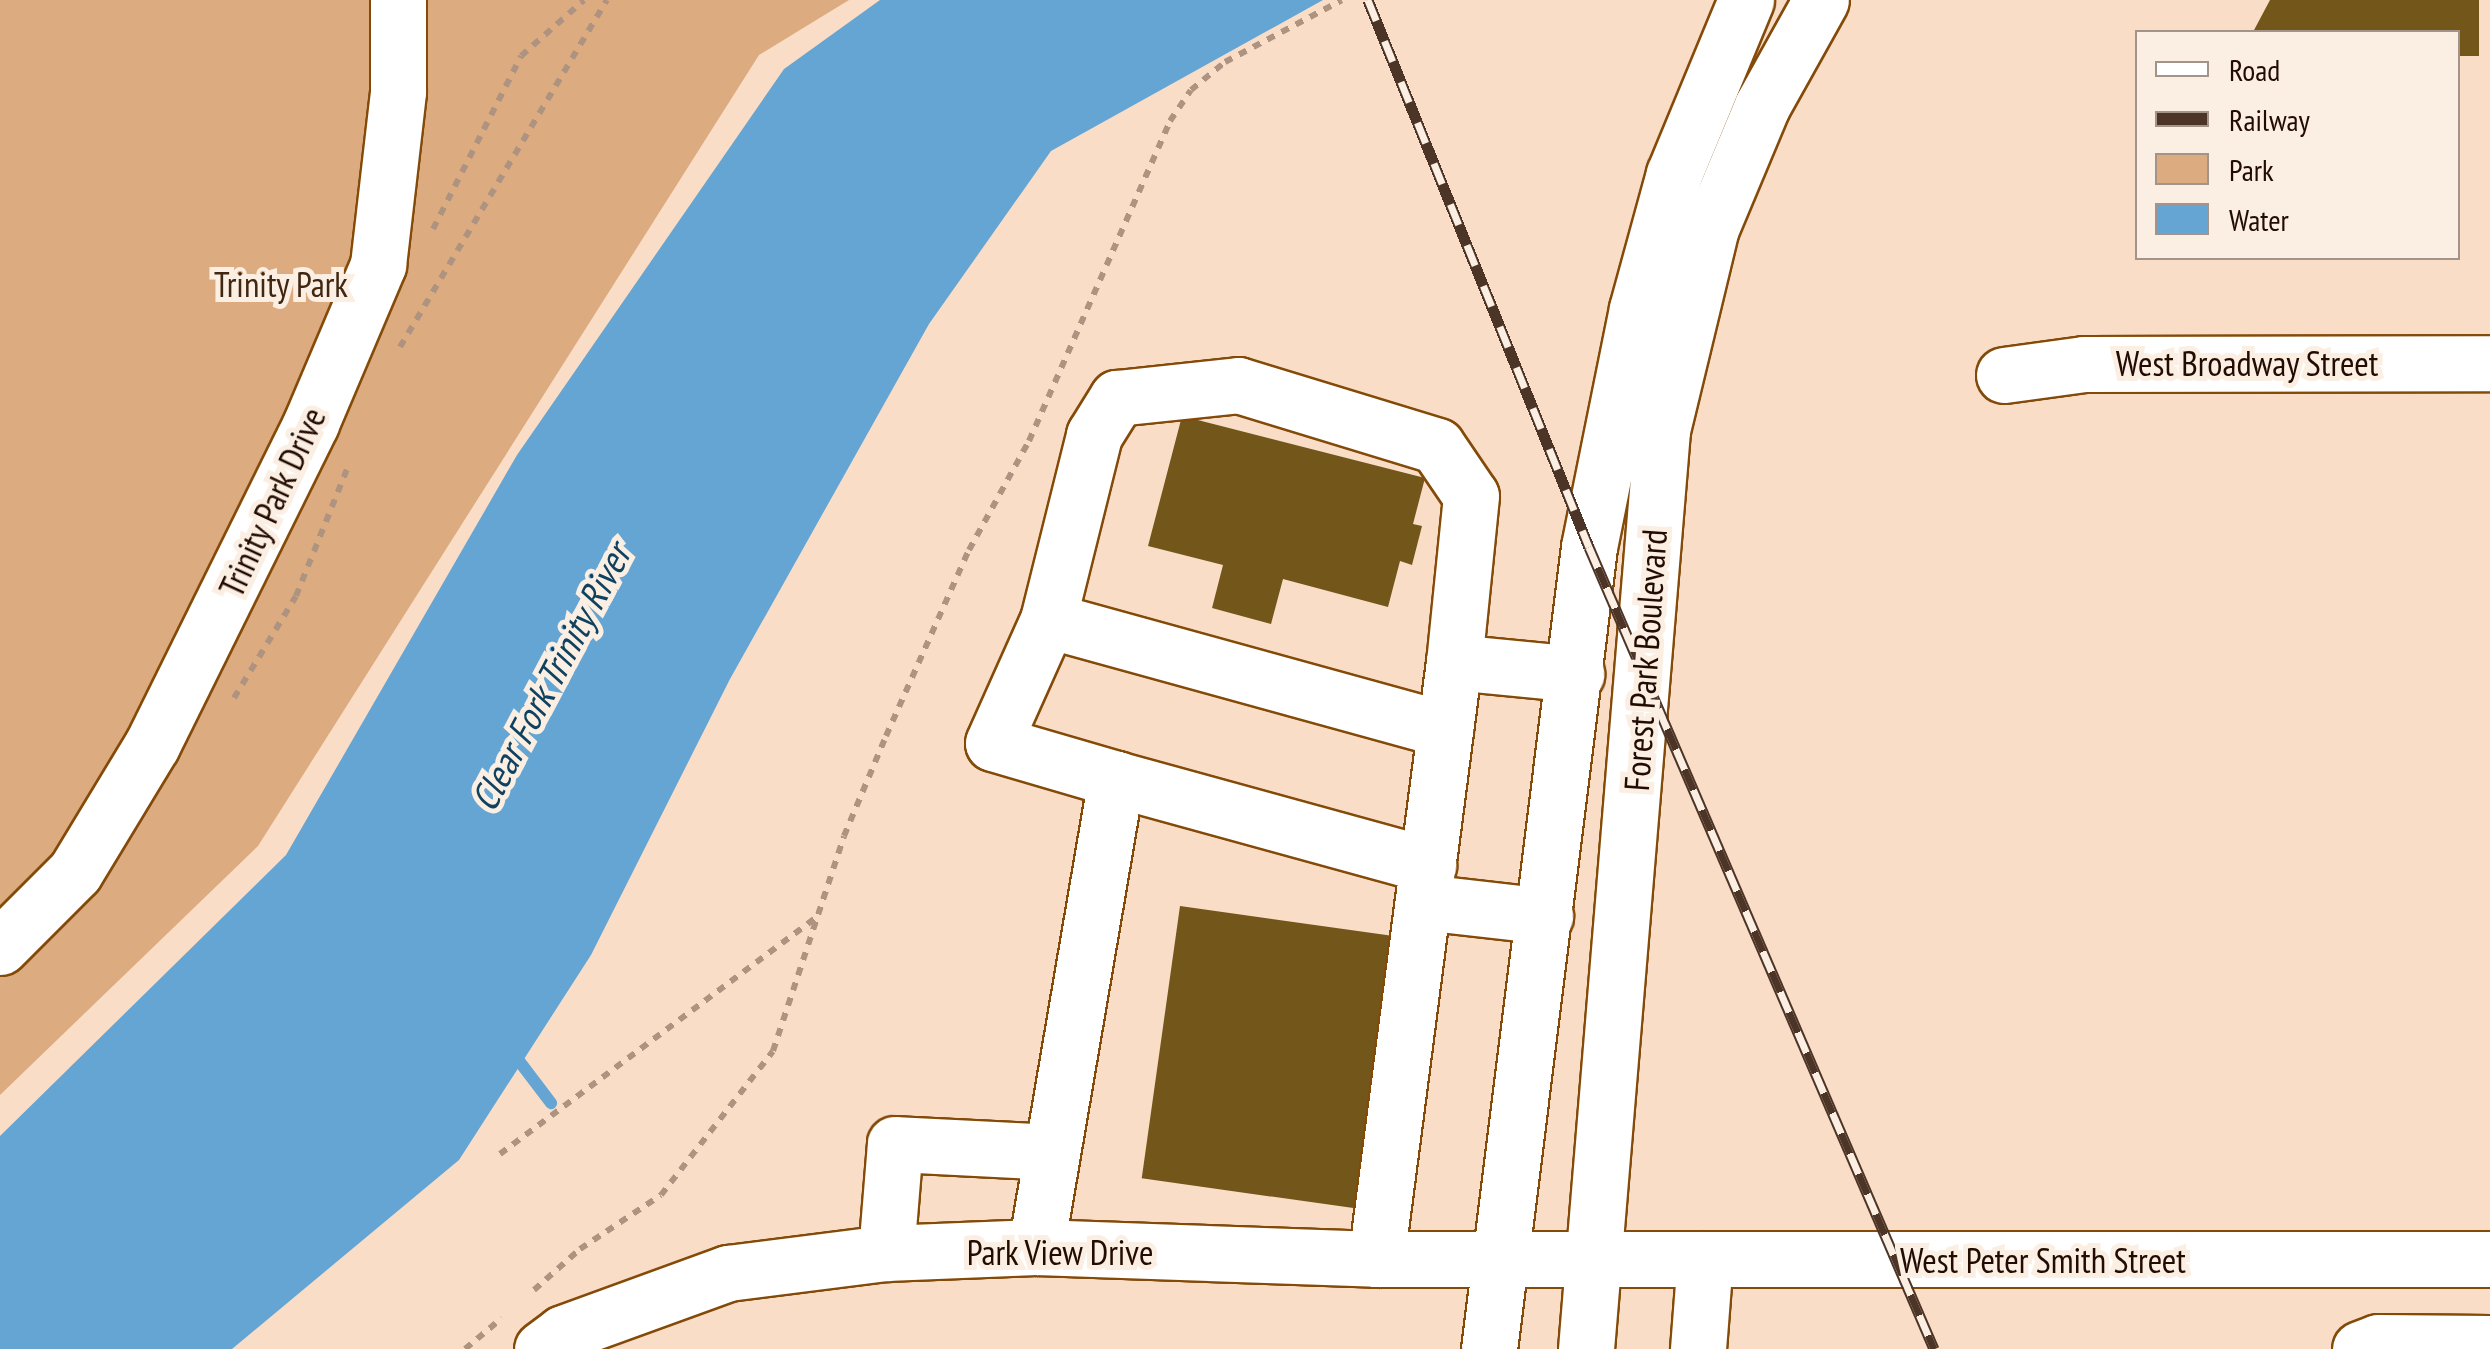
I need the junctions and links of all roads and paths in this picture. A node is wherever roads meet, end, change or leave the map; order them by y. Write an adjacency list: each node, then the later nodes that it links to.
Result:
1 (398, 0): 19 (main road, Trinity Park Drive)
2 (584, 0): 6 (path)
3 (1342, 0): 17 (path)
4 (1746, 0): 13 (main road, Forest Park Boulevard)
5 (1821, 0): 27 (main road, Forest Park Boulevard)
6 (426, 245)
7 (2490, 362): 8 (main road, West Broadway Street)
8 (2004, 376)
9 (350, 456): 10 (path)
10 (346, 474)
11 (1048, 620): 12 (main road); 14 (main road); 15 (main road)
12 (1454, 662): 13 (main road); 14 (main road)
13 (1576, 674): 18 (main road, Forest Park Boulevard)
14 (1445, 729): 16 (main road)
15 (1116, 779): 16 (main road); 20 (main road)
16 (1425, 883): 18 (main road); 26 (main road)
17 (817, 916): 21 (path); 29 (path)
18 (1544, 916): 24 (main road, Forest Park Boulevard)
19 (0, 947)
20 (1052, 1152): 22 (main road); 23 (main road)
21 (500, 1154)
22 (1036, 1248): 23 (main road, Park View Drive); 26 (main road, Park View Drive)
23 (886, 1253): 30 (main road, Park View Drive)
24 (1500, 1256): 26 (main road, Park View Drive); 27 (main road, Park View Drive); 33 (main road, Forest Park Boulevard)
25 (2490, 1258): 28 (main road, West Peter Smith Street)
26 (1376, 1259)
27 (1596, 1259): 28 (main road, West Peter Smith Street); 34 (main road, Forest Park Boulevard)
28 (1706, 1260): 35 (main road)
29 (525, 1298)
30 (526, 1330): 32 (path)
31 (2490, 1343): 36 (main road)
32 (464, 1349)
33 (1489, 1349)
34 (1586, 1349)
35 (1698, 1349)
36 (2360, 1349)

